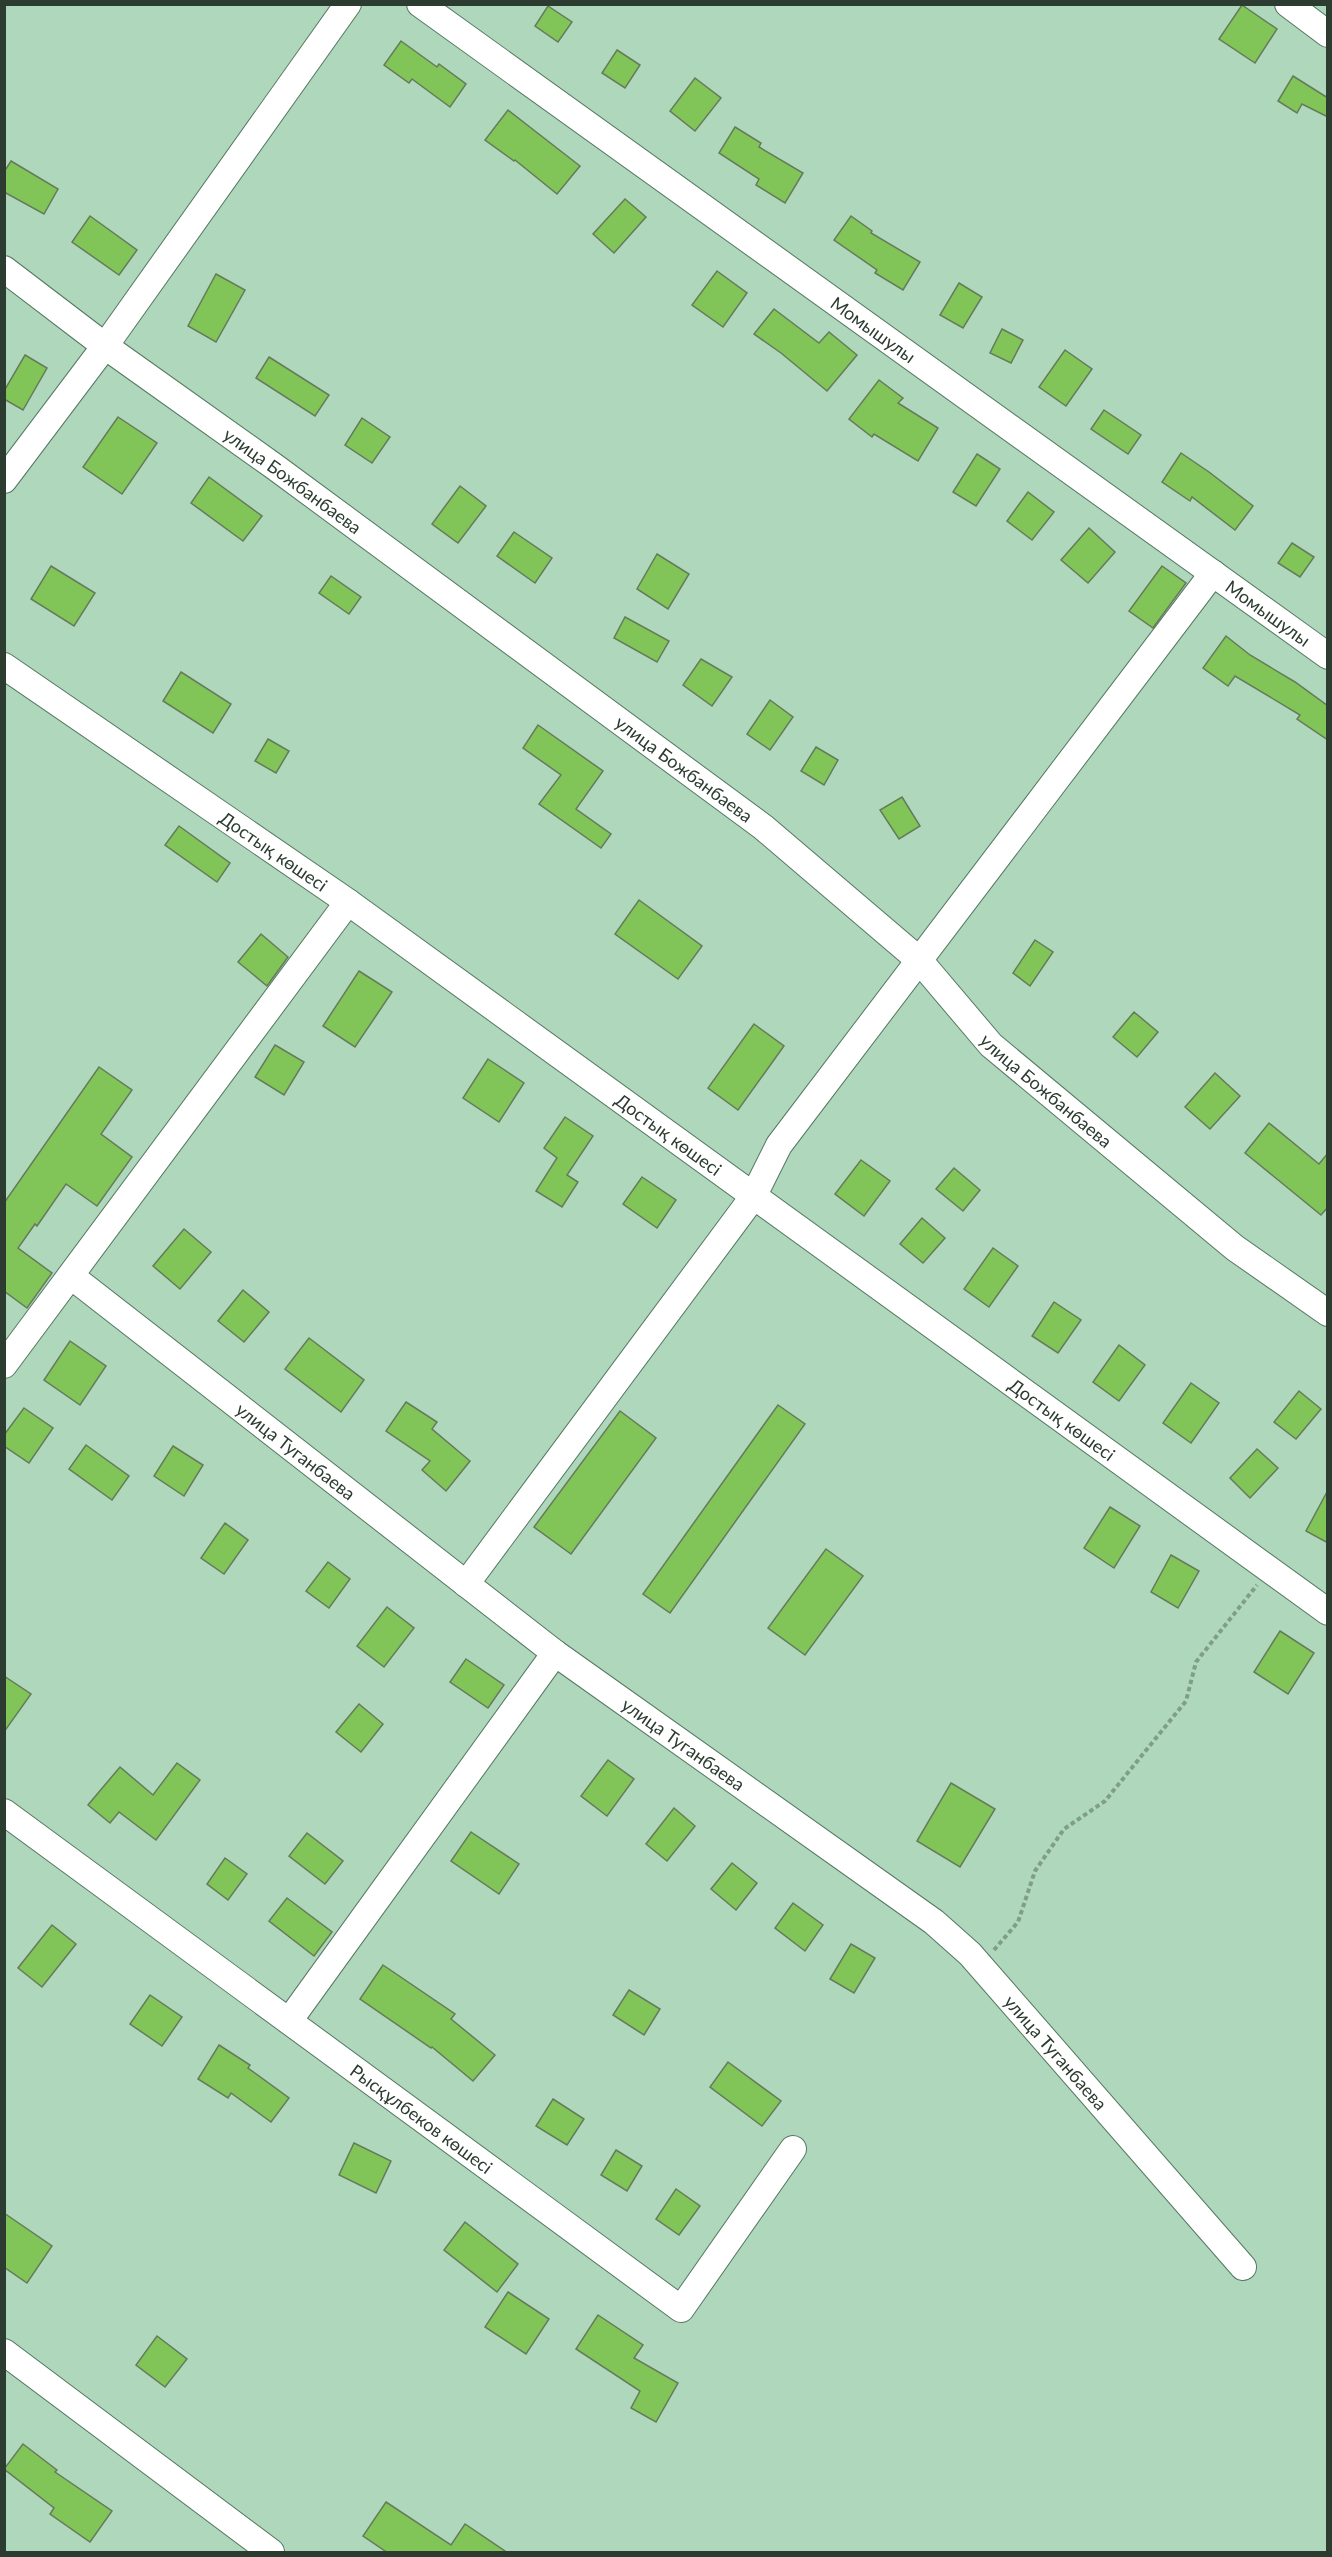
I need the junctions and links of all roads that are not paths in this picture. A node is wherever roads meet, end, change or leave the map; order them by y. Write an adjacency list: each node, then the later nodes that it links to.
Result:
1 (348, 4): 6 (street)
2 (420, 4): 8 (street, Момышулы)
3 (1288, 4): 4 (street)
4 (1328, 34)
5 (4, 269): 6 (street, улица Божбанбаева)
6 (105, 346): 7 (street); 12 (street, улица Божбанбаева)
7 (4, 480)
8 (1213, 573): 9 (street, Момышулы); 12 (street)
9 (1328, 656)
10 (4, 666): 11 (street, Достық көшесі)
11 (348, 902): 13 (street, Достық көшесі); 14 (street)
12 (919, 960): 13 (street); 15 (street, улица Божбанбаева)
13 (753, 1197): 17 (street); 18 (street, Достық көшесі)
14 (71, 1276): 16 (street); 17 (street, улица Туганбаева)
15 (1328, 1313)
16 (4, 1365)
17 (466, 1584): 19 (street, улица Туганбаева)
18 (1328, 1611)
19 (555, 1653): 21 (street); 23 (street, улица Туганбаева)
20 (4, 1812): 21 (street, Рысқұлбеков көшесі)
21 (289, 2021): 22 (street, Рысқұлбеков көшесі)
22 (793, 2149)
23 (1243, 2267)
24 (4, 2352): 25 (street)
25 (271, 2553)

